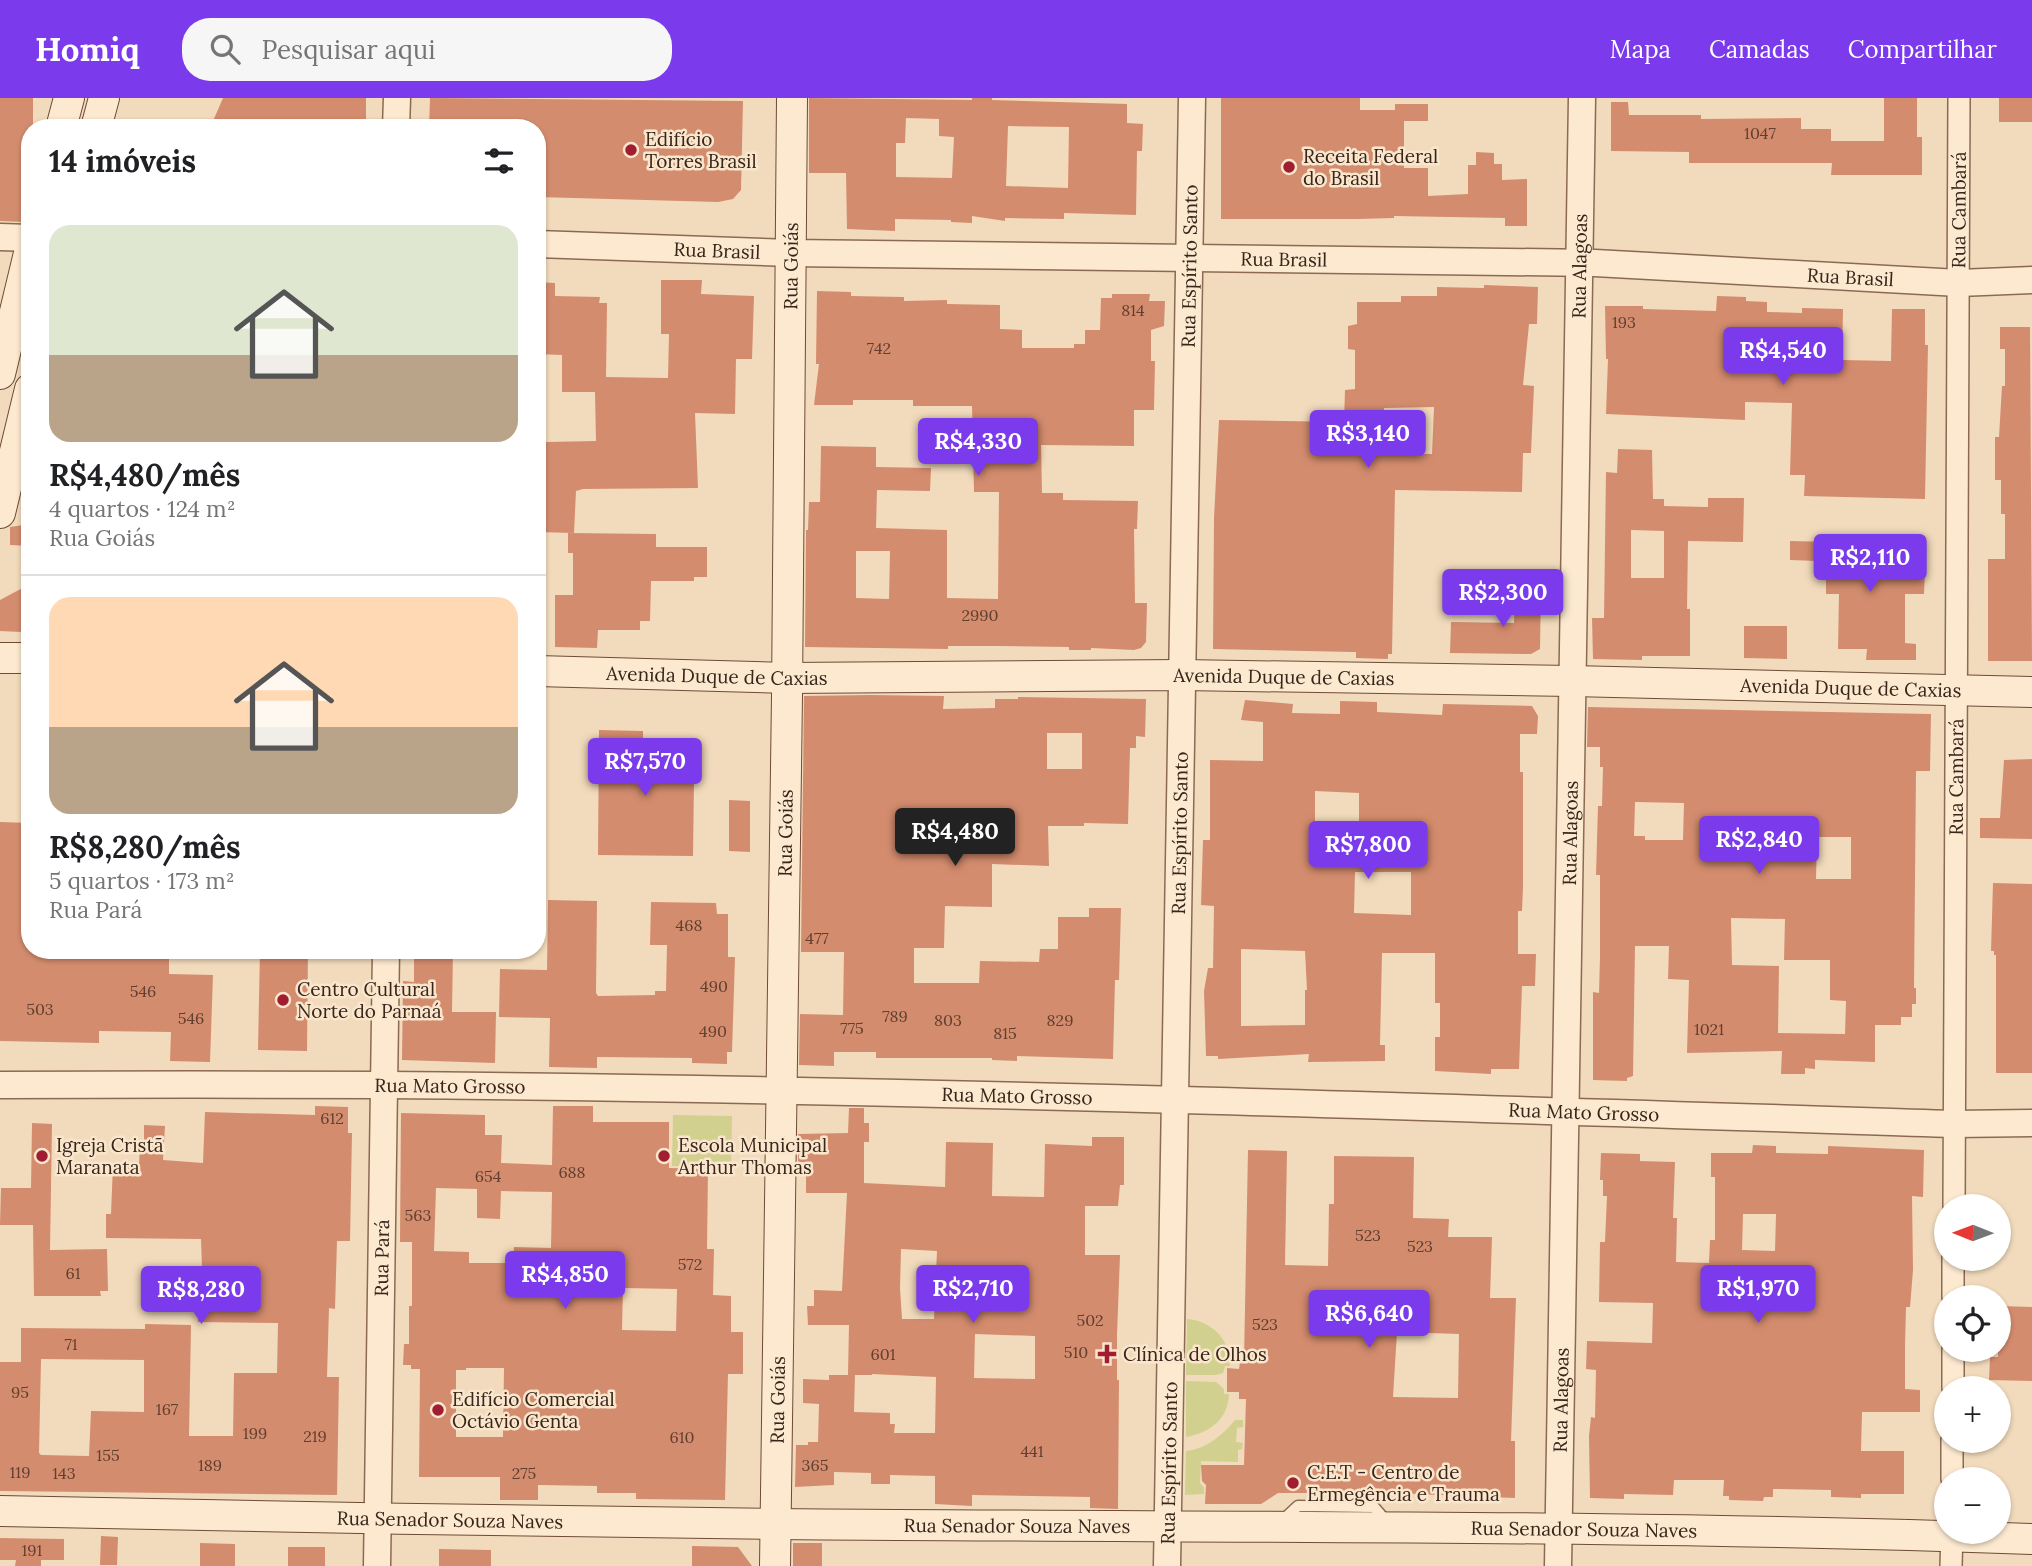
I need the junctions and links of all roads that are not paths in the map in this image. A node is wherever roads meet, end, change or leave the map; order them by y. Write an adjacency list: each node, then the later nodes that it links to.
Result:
1 (69, 98): 8 (main road)
2 (104, 98): 9 (main road)
3 (397, 98): 10 (street)
4 (792, 98): 14 (main road, Rua Goiás)
5 (1192, 98): 15 (street, Rua Espírito Santo)
6 (1582, 98): 16 (street, Rua Alagoas)
7 (1959, 98): 18 (street, Rua Cambará)
8 (63, 119)
9 (98, 119)
10 (396, 119)
11 (0, 237): 12 (street)
12 (21, 238)
13 (546, 244): 14 (street, Rua Brasil)
14 (790, 253): 15 (street, Rua Brasil); 27 (main road, Rua Goiás)
15 (1189, 258): 16 (street, Rua Brasil); 26 (street, Rua Espírito Santo)
16 (1579, 263): 18 (street, Rua Brasil); 28 (street, Rua Alagoas)
17 (2032, 281): 18 (street, Rua Brasil)
18 (1959, 283): 29 (street, Rua Cambará)
19 (21, 286): 20 (main road)
20 (0, 374)
21 (18, 404): 22 (main road)
22 (0, 513)
23 (0, 658): 24 (main road)
24 (21, 658)
25 (546, 671): 27 (main road, Avenida Duque de Caxias)
26 (1182, 675): 27 (main road, Avenida Duque de Caxias); 28 (main road, Avenida Duque de Caxias); 35 (street, Rua Espírito Santo)
27 (787, 678): 34 (main road, Rua Goiás)
28 (1572, 681): 29 (main road, Avenida Duque de Caxias); 36 (street, Rua Alagoas)
29 (1956, 691): 30 (main road, Avenida Duque de Caxias); 38 (street, Rua Cambará)
30 (2032, 692)
31 (386, 959): 33 (street, Rua Pará)
32 (0, 1085): 33 (street, Rua Mato Grosso)
33 (385, 1085): 34 (street, Rua Mato Grosso); 41 (street, Rua Pará)
34 (781, 1092): 35 (street, Rua Mato Grosso); 42 (main road, Rua Goiás)
35 (1175, 1100): 36 (street, Rua Mato Grosso); 43 (street, Rua Espírito Santo)
36 (1565, 1111): 38 (street, Rua Mato Grosso); 44 (street, Rua Alagoas)
37 (2032, 1123): 38 (street, Rua Mato Grosso)
38 (1954, 1124): 39 (street, Rua Cambará)
39 (1954, 1194)
40 (0, 1511): 41 (main road, Rua Senador Souza Naves)
41 (377, 1519): 42 (main road, Rua Senador Souza Naves); 49 (street, Rua Pará)
42 (775, 1524): 43 (main road, Rua Senador Souza Naves); 50 (main road, Rua Goiás)
43 (1168, 1526): 44 (main road, Rua Senador Souza Naves); 51 (street, Rua Espírito Santo)
44 (1559, 1529): 45 (main road, Rua Senador Souza Naves); 52 (street, Rua Alagoas)
45 (1934, 1534)
46 (2011, 1538): 47 (main road, Rua Senador Souza Naves)
47 (2032, 1539)
48 (1952, 1544): 53 (street)
49 (377, 1566)
50 (775, 1566)
51 (1167, 1566)
52 (1558, 1566)
53 (1951, 1566)

